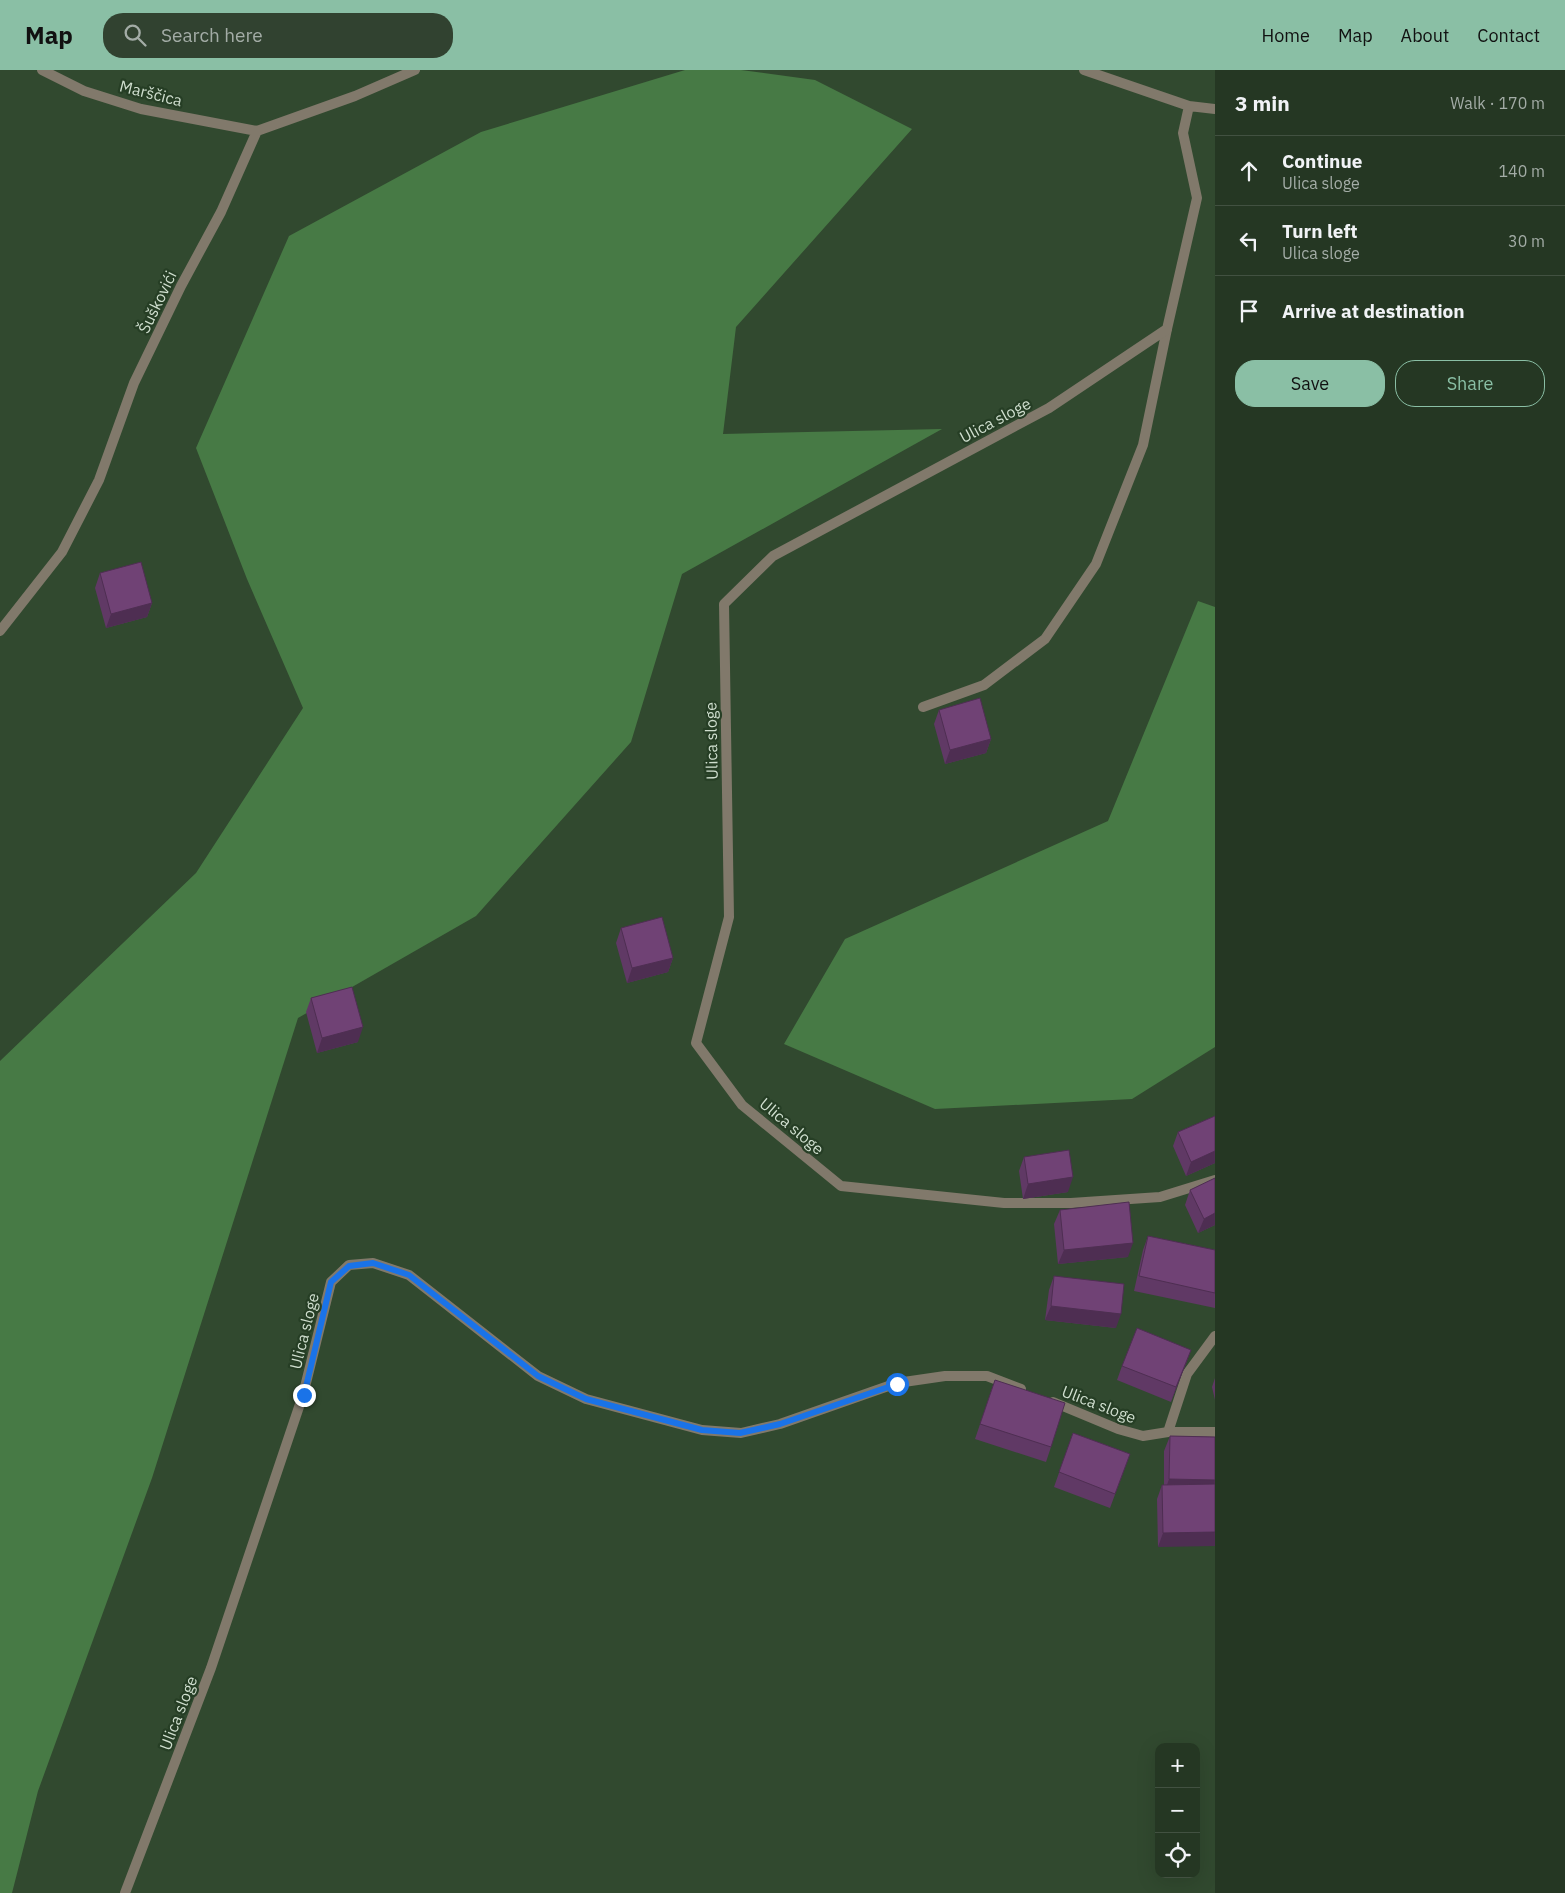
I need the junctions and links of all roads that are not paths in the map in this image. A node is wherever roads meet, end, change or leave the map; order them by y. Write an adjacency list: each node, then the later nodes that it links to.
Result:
1 (42, 70): 6 (street, Marščica)
2 (415, 70): 6 (street)
3 (1084, 70): 4 (street)
4 (1189, 106): 5 (street); 7 (street)
5 (1215, 110)
6 (258, 131): 8 (street, Šuškovići)
7 (1166, 329): 9 (street); 10 (street, Ulica sloge)
8 (0, 631)
9 (923, 706)
10 (1215, 1180)
11 (1215, 1336): 12 (street)
12 (1168, 1432): 13 (street, Ulica sloge); 14 (street, Ulica sloge)
13 (1215, 1432)
14 (125, 1893)

